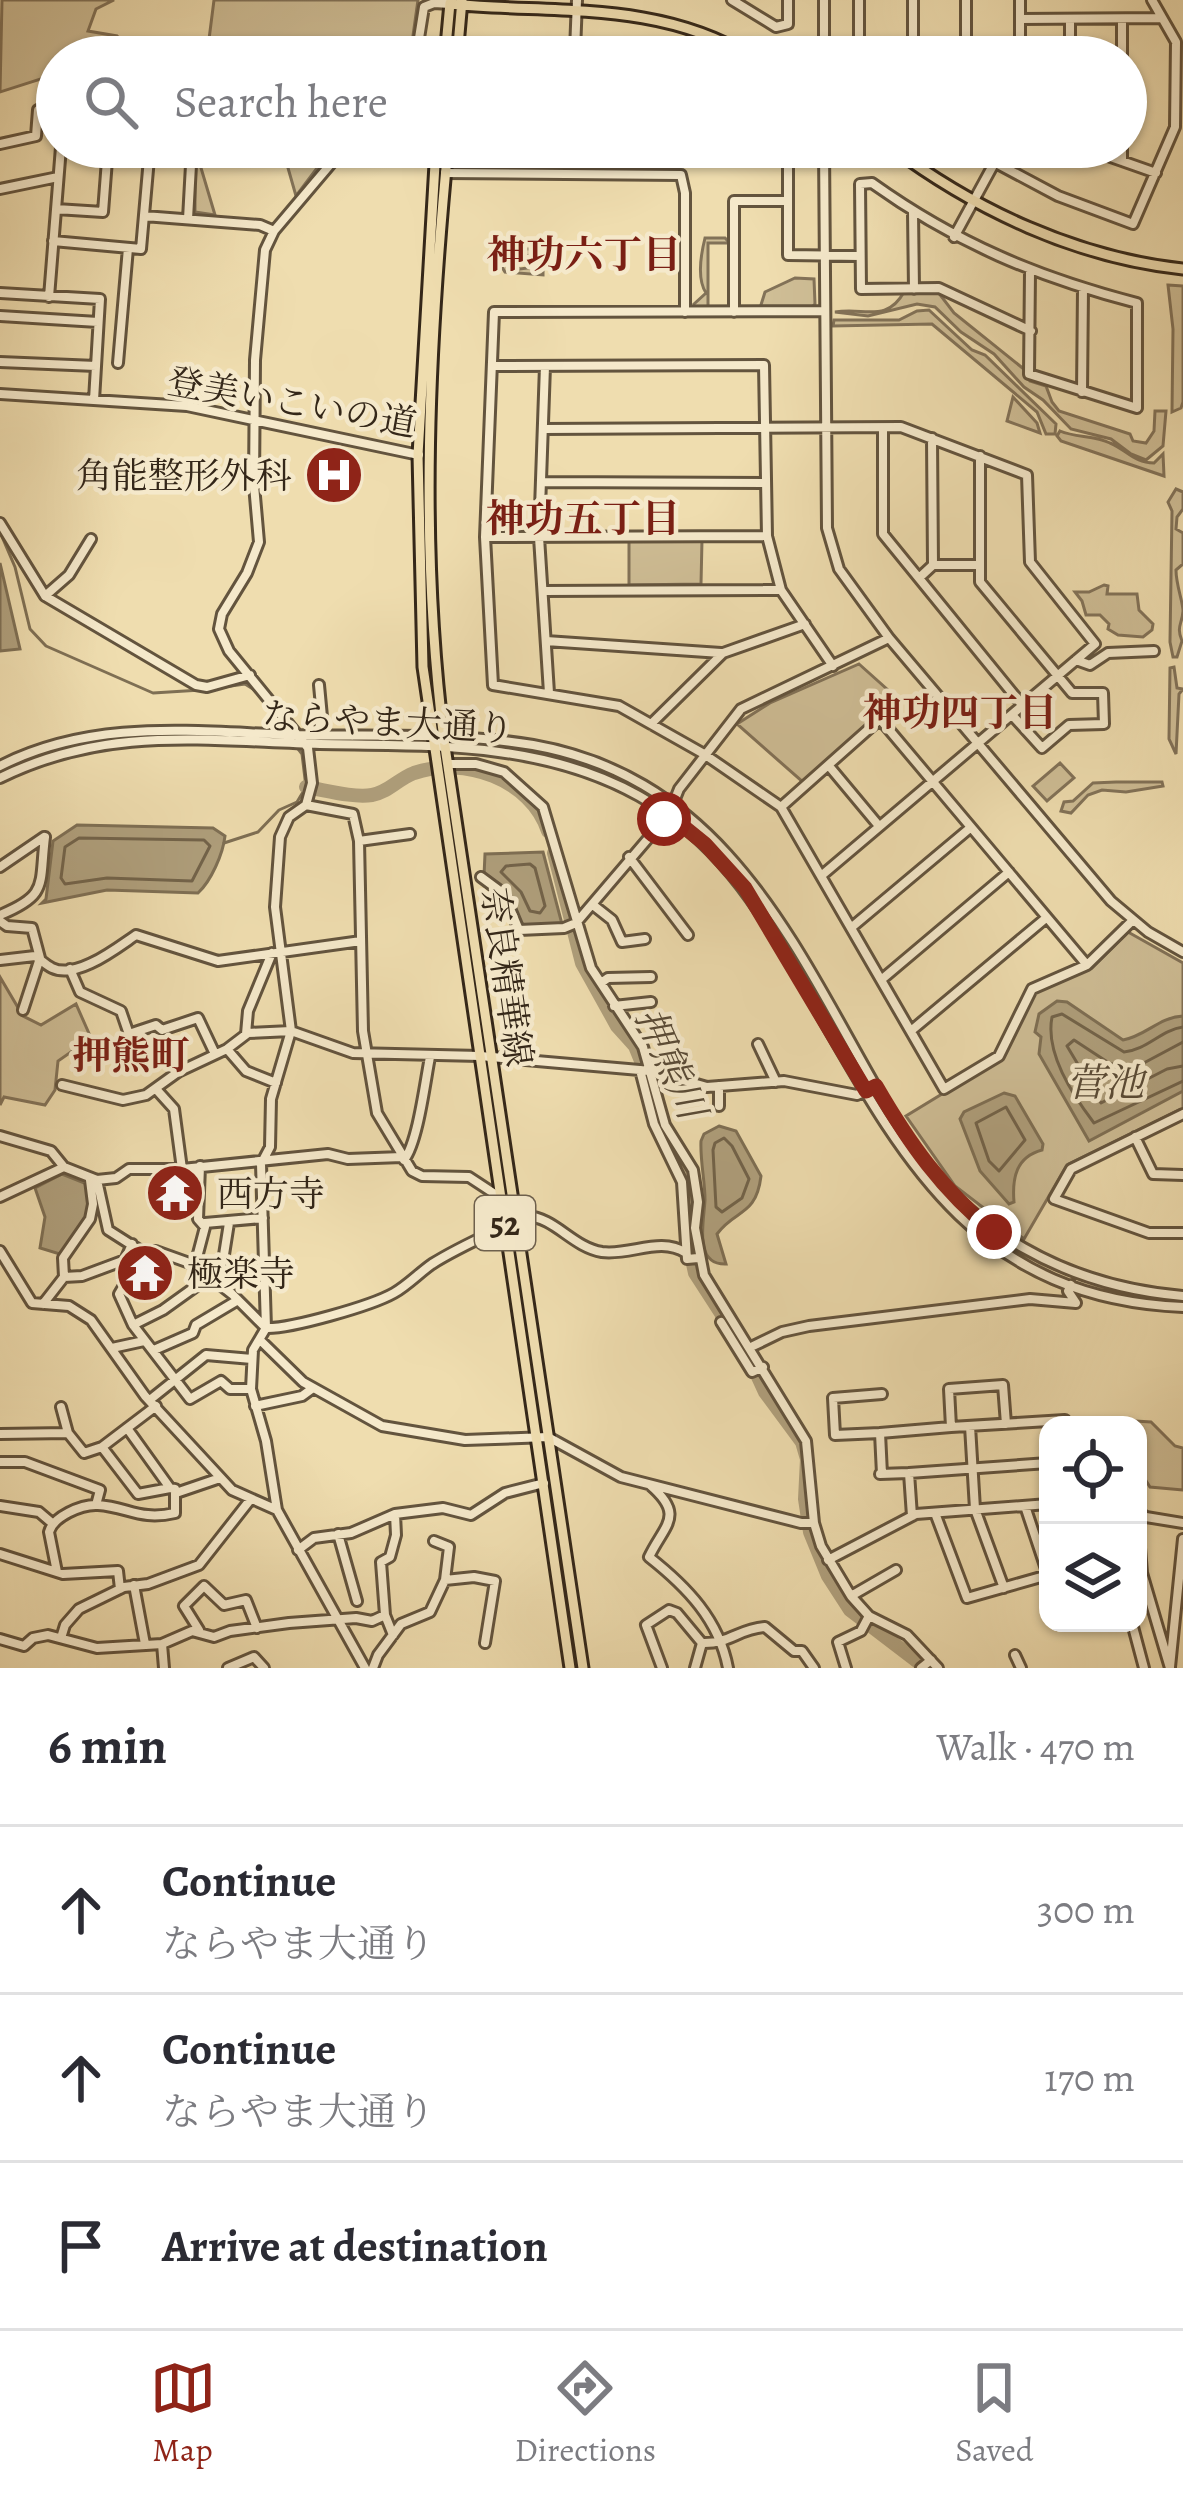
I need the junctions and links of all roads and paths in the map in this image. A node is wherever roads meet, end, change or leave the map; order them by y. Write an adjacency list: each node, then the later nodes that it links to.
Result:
1 (732, 0): 2 (street)
2 (788, 0)
3 (824, 0): 20 (street)
4 (859, 0): 21 (street)
5 (913, 0): 22 (street)
6 (966, 0): 23 (street)
7 (1020, 0): 12 (street)
8 (1152, 0): 11 (street)
9 (456, 2): 10 (main road); 15 (street); 16 (main road); 17 (main road)
10 (577, 4): 18 (street); 19 (main road)
11 (1162, 18): 14 (street); 43 (street)
12 (1020, 19): 13 (street); 24 (street)
13 (1070, 19): 14 (street); 25 (street)
14 (1122, 19): 26 (street)
15 (419, 36)
16 (449, 36)
17 (457, 36)
18 (576, 36)
19 (714, 36)
20 (824, 36)
21 (859, 36)
22 (913, 36)
23 (966, 36)
24 (1020, 36)
25 (1070, 36)
26 (1122, 36)
27 (36, 136): 28 (street)
28 (0, 144)
29 (59, 168): 44 (street)
30 (106, 168): 48 (street)
31 (148, 168): 50 (street)
32 (191, 168): 51 (street)
33 (327, 168): 52 (street)
34 (435, 168): 84 (main road, 奈良精華線 / 52)
35 (446, 168): 42 (main road, 奈良精華線 / 52)
36 (788, 168): 47 (street)
37 (824, 168): 56 (street)
38 (923, 168): 46 (main road)
39 (991, 168): 46 (street)
40 (1004, 168): 43 (street)
41 (1142, 168): 43 (street)
42 (446, 173): 66 (street); 85 (main road, 奈良精華線 / 52)
43 (1156, 173)
44 (58, 177): 45 (street); 48 (street)
45 (0, 189)
46 (973, 200): 53 (street); 58 (main road)
47 (788, 201): 56 (street); 64 (street)
48 (56, 209): 54 (street)
49 (913, 211): 53 (street); 57 (street); 60 (street)
50 (144, 216): 51 (street); 55 (street)
51 (188, 219): 52 (street)
52 (274, 231): 78 (street)
53 (954, 237): 59 (street)
54 (52, 241): 55 (street); 63 (street)
55 (128, 248): 71 (street)
56 (824, 256): 57 (street); 65 (street)
57 (860, 256): 60 (street)
58 (1183, 269)
59 (1030, 272): 61 (street); 69 (street)
60 (914, 289): 69 (street)
61 (1083, 290): 75 (street); 75 (street)
62 (0, 293): 63 (street)
63 (49, 296): 68 (street)
64 (734, 311): 65 (street); 66 (street)
65 (824, 311): 79 (street)
66 (685, 312): 73 (street)
67 (0, 316): 68 (street)
68 (98, 322): 72 (street)
69 (1030, 331): 75 (street)
70 (0, 362): 72 (street)
71 (118, 363)
72 (96, 366): 77 (street)
73 (492, 366): 74 (street); 91 (street)
74 (544, 366): 81 (street); 82 (street)
75 (1082, 392)
76 (0, 394): 77 (street, 登美いこいの道)
77 (94, 400): 78 (street, 登美いこいの道)
78 (257, 419): 84 (street, 登美いこいの道); 107 (street)
79 (824, 427): 80 (street); 81 (street); 101 (street)
80 (883, 427): 83 (street); 96 (street)
81 (765, 428): 82 (street); 88 (street)
82 (543, 429): 87 (street)
83 (932, 438): 86 (street); 94 (street)
84 (418, 454): 85 (street, 登美いこいの道); 117 (main road, 奈良精華線 / 52)
85 (431, 455): 117 (main road, 奈良精華線 / 52)
86 (980, 456): 95 (street); 105 (street)
87 (541, 482): 88 (street); 92 (street)
88 (766, 483): 90 (street)
89 (0, 523): 99 (street)
90 (766, 536): 92 (street); 97 (street)
91 (485, 537): 92 (street); 110 (street)
92 (539, 537): 98 (street)
93 (91, 539): 99 (street)
94 (934, 565): 95 (street); 96 (street)
95 (980, 565): 108 (street)
96 (920, 578): 111 (street)
97 (781, 590): 98 (street); 100 (street)
98 (543, 591): 102 (street)
99 (45, 596): 107 (street)
100 (806, 624): 104 (street); 106 (street)
101 (889, 638): 106 (street); 118 (street)
102 (546, 641): 104 (street); 110 (street)
103 (1154, 651): 105 (street)
104 (723, 653): 113 (street)
105 (1076, 660): 108 (street)
106 (833, 666): 119 (street)
107 (250, 675): 114 (street)
108 (1058, 675): 111 (street); 112 (street)
109 (319, 685): 115 (street)
110 (549, 694): 113 (street)
111 (1023, 706): 112 (street)
112 (1013, 716): 118 (street)
113 (651, 724): 119 (street)
114 (295, 734): 115 (street, ならやま大通り); 116 (street); 120 (street, ならやま大通り)
115 (317, 735): 117 (street, ならやま大通り)
116 (303, 743): 117 (street, ならやま大通り); 123 (street, ならやま大通り); 125 (street)
117 (440, 743): 122 (main road, 奈良精華線 / 52); 127 (street, ならやま大通り)
118 (979, 745): 124 (street); 140 (street)
119 (704, 754): 126 (street); 127 (street)
120 (0, 766)
121 (829, 766): 124 (street); 126 (street); 128 (street)
122 (445, 771): 141 (street); 166 (main road, 奈良精華線 / 52)
123 (0, 778)
124 (934, 782): 128 (street); 129 (street)
125 (307, 805): 131 (street); 146 (street)
126 (781, 807): 135 (street)
127 (670, 808): 132 (street); 176 (street, ならやま大通り)
128 (879, 826): 135 (street)
129 (970, 828): 134 (street); 142 (street)
130 (410, 834): 131 (street)
131 (359, 841): 145 (street)
132 (629, 857): 137 (street); 143 (street)
133 (0, 866): 139 (street)
134 (1009, 872): 138 (street); 153 (street)
135 (821, 876): 142 (street)
136 (481, 877): 141 (street)
137 (592, 904): 141 (street); 144 (street)
138 (1046, 917): 150 (street); 158 (street)
139 (0, 918): 148 (street)
140 (1132, 921): 147 (street); 150 (street)
141 (576, 923): 154 (street)
142 (851, 928): 153 (street)
143 (688, 935)
144 (645, 939)
145 (362, 941): 146 (street); 165 (street)
146 (277, 952): 151 (street); 159 (street); 161 (street)
147 (1183, 952)
148 (40, 958): 149 (street); 151 (street); 157 (street)
149 (0, 960)
150 (1087, 965): 158 (street)
151 (70, 969): 160 (street)
152 (651, 977): 154 (street)
153 (881, 980): 158 (street)
154 (601, 983): 156 (street)
155 (651, 1002): 156 (street)
156 (614, 1006): 169 (street)
157 (23, 1010)
158 (912, 1030)
159 (291, 1031): 161 (street); 165 (street); 172 (street)
160 (129, 1034): 164 (street); 170 (street)
161 (246, 1034): 163 (street)
162 (758, 1044): 171 (street)
163 (227, 1049): 164 (street); 172 (street)
164 (215, 1054): 170 (street)
165 (365, 1054): 167 (street); 182 (street)
166 (486, 1056): 167 (street); 168 (street); 189 (main road, 奈良精華線 / 52); 193 (main road, 奈良精華線 / 52)
167 (430, 1058): 182 (street)
168 (640, 1070): 169 (street); 197 (street)
169 (651, 1070): 174 (street); 197 (street)
170 (178, 1072): 175 (street)
171 (776, 1082): 174 (street); 176 (street)
172 (276, 1083): 181 (street)
173 (62, 1085): 175 (street)
174 (718, 1086): 177 (street)
175 (156, 1089): 185 (street)
176 (871, 1089): 202 (street, ならやま大通り); 203 (street, ならやま大通り)
177 (719, 1106)
178 (1183, 1114): 180 (street)
179 (0, 1136): 184 (street)
180 (1135, 1137): 186 (street); 194 (street)
181 (264, 1158): 182 (street); 183 (street); 190 (street)
182 (403, 1159): 189 (street)
183 (200, 1166): 185 (street); 191 (street)
184 (64, 1167): 187 (street); 188 (street)
185 (182, 1169): 187 (street)
186 (1183, 1175)
187 (93, 1180): 195 (street); 200 (street)
188 (0, 1197)
189 (501, 1198): 193 (main road, 奈良精華線 / 52)
190 (263, 1218): 192 (street); 209 (street)
191 (205, 1223): 192 (street); 199 (street)
192 (229, 1223): 201 (street)
193 (510, 1224): 197 (street); 209 (street); 232 (main road, 奈良精華線 / 52)
194 (1183, 1233)
195 (132, 1244): 198 (street); 199 (street)
196 (0, 1251): 205 (street)
197 (691, 1257): 212 (street)
198 (124, 1260): 200 (street); 208 (street)
199 (194, 1264): 201 (street)
200 (64, 1276): 205 (street)
201 (210, 1278): 204 (street); 208 (street)
202 (1071, 1285): 206 (street, ならやま大通り); 212 (street)
203 (1183, 1296)
204 (238, 1300): 209 (street); 214 (street)
205 (43, 1304): 213 (street)
206 (1183, 1306)
207 (721, 1322): 216 (street)
208 (133, 1325): 210 (street)
209 (266, 1328): 211 (street)
210 (144, 1341): 213 (street); 214 (street)
211 (261, 1341): 215 (street); 218 (street)
212 (751, 1347): 216 (street)
213 (112, 1348): 221 (street)
214 (154, 1350): 217 (street)
215 (252, 1359): 217 (street); 219 (street)
216 (763, 1367): 254 (street)
217 (175, 1379): 219 (street); 221 (street)
218 (313, 1388): 222 (street); 232 (street)
219 (250, 1389): 222 (street)
220 (882, 1394): 230 (street)
221 (153, 1403): 228 (street); 238 (street)
222 (255, 1406): 248 (street)
223 (61, 1407): 229 (street)
224 (1039, 1422): 225 (street)
225 (1006, 1424): 226 (street); 227 (street)
226 (970, 1426): 227 (street); 236 (street)
227 (951, 1427): 230 (street)
228 (127, 1429): 233 (street); 241 (street)
229 (68, 1433): 231 (street); 233 (street)
230 (880, 1433): 237 (street)
231 (0, 1434)
232 (543, 1437): 239 (street); 240 (main road, 奈良精華線 / 52); 292 (main road, 奈良精華線 / 52)
233 (102, 1447): 241 (street)
234 (0, 1462): 243 (street)
235 (1039, 1464): 236 (street)
236 (974, 1469): 237 (street); 247 (street)
237 (909, 1473): 251 (street)
238 (220, 1478): 241 (street); 242 (street)
239 (645, 1481): 254 (street); 284 (street)
240 (544, 1483): 250 (street); 291 (main road, 奈良精華線 / 52)
241 (173, 1490): 243 (street)
242 (250, 1500): 248 (street); 266 (street)
243 (96, 1505): 253 (street)
244 (1039, 1505): 246 (street)
245 (0, 1506): 253 (street)
246 (1025, 1506): 247 (street); 267 (street)
247 (976, 1509): 249 (street); 267 (street)
248 (277, 1510): 260 (street)
249 (935, 1513): 251 (street); 267 (street)
250 (395, 1514): 257 (street); 271 (street)
251 (911, 1516): 262 (street)
252 (1147, 1517): 255 (street)
253 (52, 1523): 264 (street)
254 (814, 1523): 262 (street)
255 (1183, 1523)
256 (1138, 1524): 258 (street)
257 (338, 1534): 260 (street); 270 (street)
258 (1183, 1539)
259 (434, 1540): 265 (street)
260 (298, 1550): 273 (street)
261 (0, 1554): 264 (street)
262 (828, 1560): 269 (street)
263 (896, 1570): 269 (street)
264 (57, 1572): 268 (street)
265 (446, 1580): 277 (street); 280 (street)
266 (134, 1585): 268 (street); 282 (street)
267 (1004, 1588)
268 (120, 1589): 278 (street)
269 (850, 1596): 272 (street)
270 (357, 1600)
271 (385, 1615): 273 (street); 277 (street)
272 (869, 1616): 286 (street); 297 (street)
273 (339, 1621): 274 (street); 290 (street)
274 (257, 1628): 275 (street); 275 (street)
275 (199, 1630): 283 (street)
276 (1134, 1632): 300 (street)
277 (392, 1635): 290 (street)
278 (61, 1637): 279 (street); 282 (street)
279 (0, 1639)
280 (485, 1643)
281 (702, 1643): 284 (street); 293 (street); 294 (street)
282 (145, 1644): 283 (street)
283 (162, 1644): 287 (street)
284 (724, 1644): 295 (street); 296 (street)
285 (1015, 1655): 299 (street)
286 (934, 1664): 298 (street)
287 (164, 1668)
288 (228, 1668): 289 (street)
289 (264, 1668)
290 (369, 1668)
291 (570, 1668)
292 (583, 1668)
293 (662, 1668)
294 (694, 1668)
295 (728, 1668)
296 (814, 1668)
297 (846, 1668)
298 (921, 1668)
299 (1021, 1668)
300 (1144, 1668)

